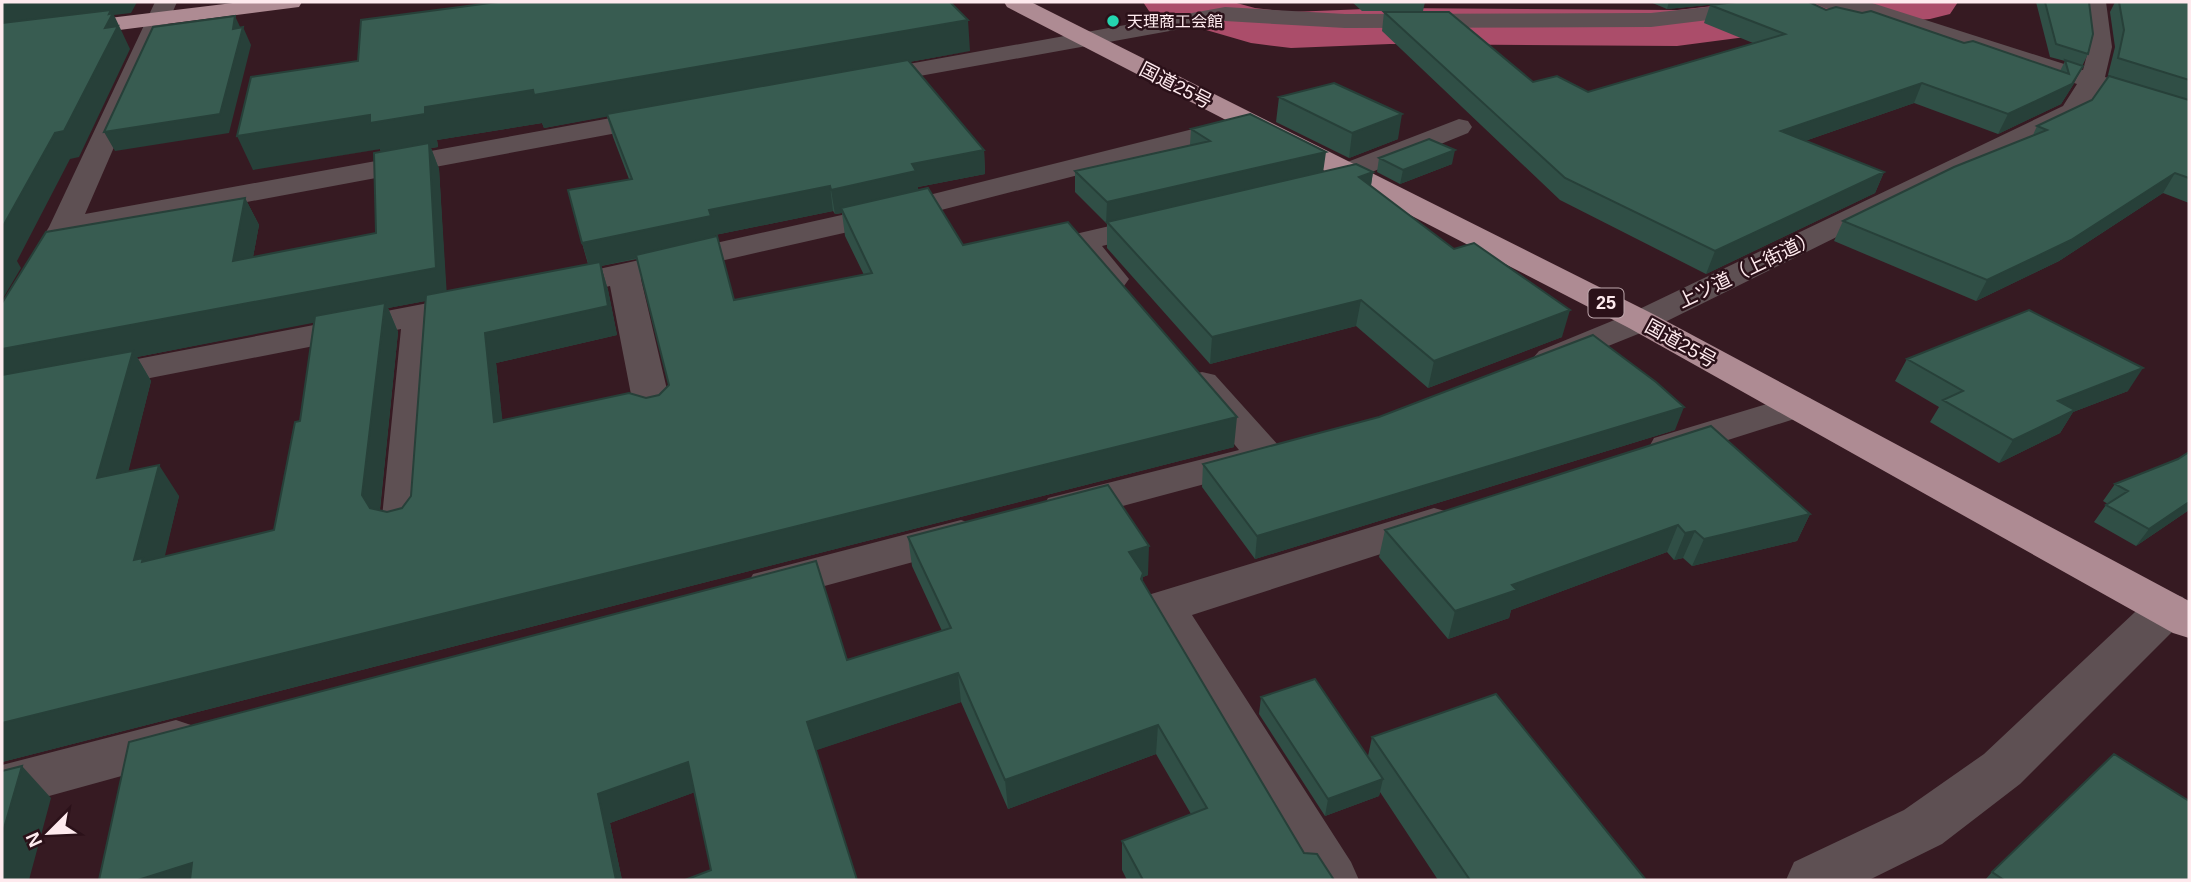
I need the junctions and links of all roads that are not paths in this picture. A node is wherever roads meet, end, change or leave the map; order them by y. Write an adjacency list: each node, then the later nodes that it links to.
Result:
1 (291, 2): 6 (highway)
2 (1015, 2): 8 (highway, 国道25号 / 25)
3 (1807, 2): 8 (street)
4 (1825, 2): 10 (street)
5 (2095, 2): 10 (street)
6 (163, 10): 7 (highway); 18 (street)
7 (2, 38)
8 (1084, 38): 9 (street); 13 (highway, 国道25号 / 25)
9 (840, 83)
10 (2089, 86): 11 (street); 24 (street, 上ツ道（上街道）)
11 (2189, 112)
12 (680, 113): 18 (street)
13 (1250, 123): 15 (highway, 国道25号 / 25); 20 (street)
14 (1459, 127): 15 (street)
15 (1351, 174): 16 (street); 24 (highway, 国道25号 / 25)
16 (1317, 186)
17 (1186, 217): 22 (street)
18 (64, 227): 19 (street)
19 (39, 271): 21 (street); 25 (street)
20 (624, 275): 23 (street); 30 (street)
21 (2, 277)
22 (1134, 303)
23 (419, 316): 28 (street); 33 (street)
24 (1641, 321): 27 (street, 上ツ道（上街道）); 29 (highway, 国道25号 / 25)
25 (2, 332)
26 (1186, 364): 34 (street)
27 (1510, 373)
28 (2, 396)
29 (1797, 406): 31 (street); 35 (highway, 国道25号 / 25)
30 (654, 415)
31 (1637, 457)
32 (1466, 512): 38 (street)
33 (402, 527)
34 (727, 596)
35 (2178, 615): 39 (street)
36 (217, 730): 37 (street)
37 (2, 787)
38 (1331, 880)
39 (1814, 880)

